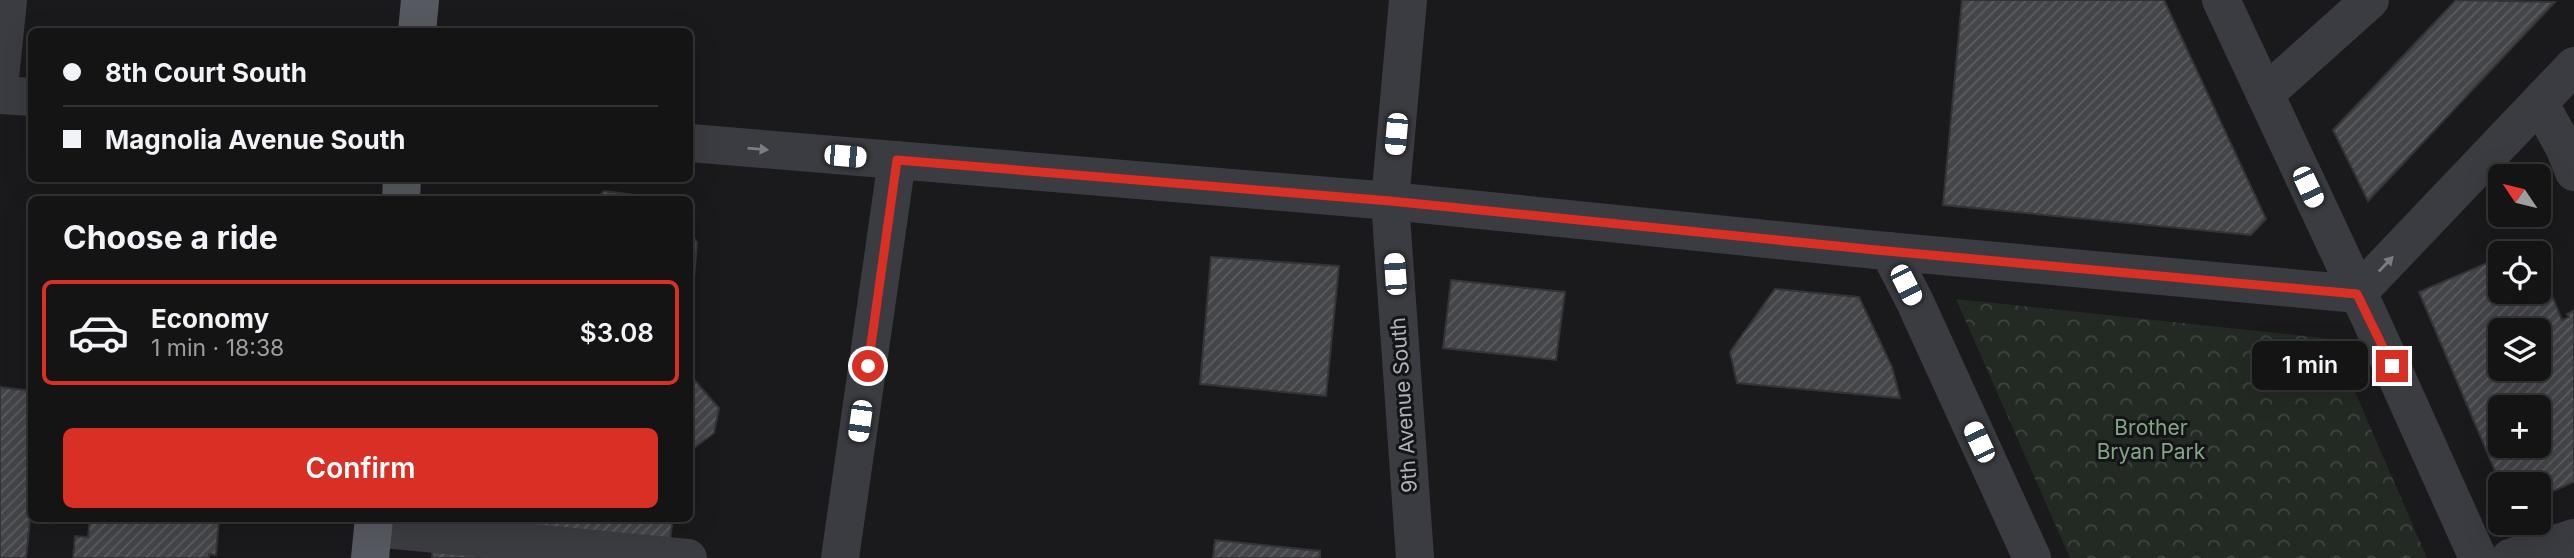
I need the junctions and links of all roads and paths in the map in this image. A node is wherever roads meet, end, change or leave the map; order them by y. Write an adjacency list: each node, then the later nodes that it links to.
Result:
1 (8, 0): 8 (street)
2 (420, 0): 6 (main road)
3 (1408, 0): 16 (street, 9th Avenue South)
4 (2221, 0): 9 (street)
5 (2370, 0): 9 (street)
6 (416, 28)
7 (2574, 66): 12 (street)
8 (0, 78)
9 (2265, 94): 18 (street)
10 (0, 95): 11 (street)
11 (28, 97)
12 (2540, 104): 14 (street); 18 (street, one-way to 12)
13 (693, 143): 15 (street, one-way to 15)
14 (2571, 155)
15 (897, 160): 16 (street); 22 (street)
16 (1390, 201): 17 (street); 23 (street, 9th Avenue South)
17 (1889, 251): 18 (street); 24 (street)
18 (2357, 294): 25 (street)
19 (372, 535): 21 (street)
20 (2574, 538): 26 (street)
21 (688, 558)
22 (840, 558)
23 (1415, 558)
24 (2032, 558)
25 (2478, 558)
26 (2510, 558)

